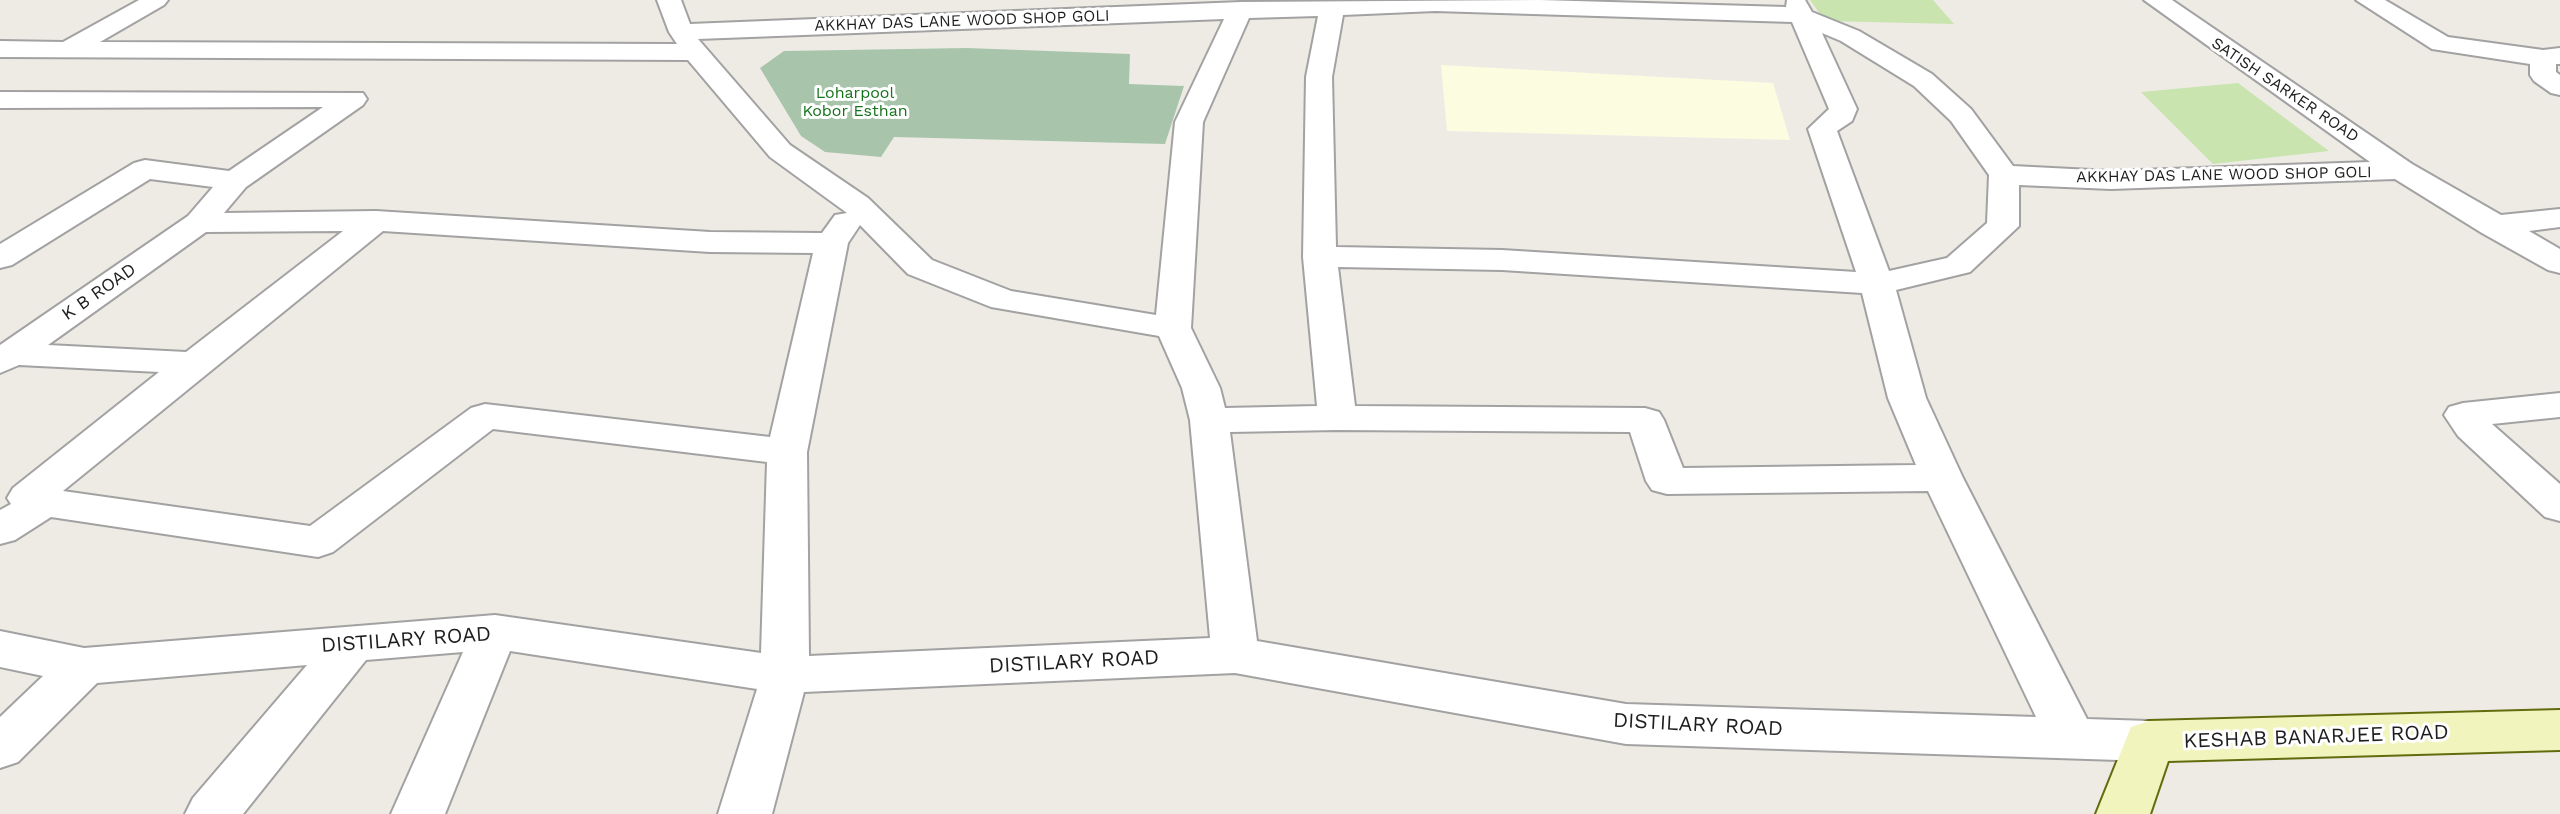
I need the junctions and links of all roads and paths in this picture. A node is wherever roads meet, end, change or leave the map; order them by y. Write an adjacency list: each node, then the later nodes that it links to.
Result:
1 (156, 0): 11 (street)
2 (669, 0): 9 (street)
3 (2156, 0): 17 (street, SATISH SARKER ROAD)
4 (2368, 0): 13 (street)
5 (1435, 2): 6 (street, AKKHAY DAS LANE WOOD SHOP GOLI); 7 (street, AKKHAY DAS LANE WOOD SHOP GOLI)
6 (1332, 7): 8 (street, AKKHAY DAS LANE WOOD SHOP GOLI); 28 (street)
7 (1797, 7): 18 (street, AKKHAY DAS LANE WOOD SHOP GOLI); 31 (street)
8 (1241, 9): 9 (street, AKKHAY DAS LANE WOOD SHOP GOLI); 32 (street)
9 (688, 42): 12 (street, AKKHAY DAS LANE WOOD SHOP GOLI); 20 (street)
10 (0, 49): 11 (street, AKKHAY DAS LANE WOOD SHOP GOLI)
11 (66, 50): 12 (street, AKKHAY DAS LANE WOOD SHOP GOLI); 16 (street)
12 (407, 51): 14 (street)
13 (2551, 57): 15 (street)
14 (360, 85): 16 (street); 19 (street, K B ROAD)
15 (2560, 87)
16 (0, 98)
17 (2401, 170): 18 (street, AKKHAY DAS LANE WOOD SHOP GOLI); 24 (street, SATISH SARKER ROAD)
18 (2004, 175): 31 (street)
19 (235, 181): 23 (street, K B ROAD); 26 (street)
20 (857, 205): 27 (street); 32 (street)
21 (2560, 218): 24 (street)
22 (376, 221): 23 (street); 27 (street); 34 (street)
23 (199, 223): 33 (street, K B ROAD)
24 (2493, 226): 30 (street, SATISH SARKER ROAD)
25 (0, 237): 26 (street)
26 (34, 238): 29 (street)
27 (832, 243): 38 (street)
28 (1320, 257): 31 (street); 36 (street)
29 (0, 258)
30 (2560, 263)
31 (1877, 284): 39 (street)
32 (1173, 328): 37 (street)
33 (5, 358): 34 (street)
34 (194, 363): 40 (street)
35 (2560, 405): 41 (street)
36 (1337, 418): 37 (street); 39 (street)
37 (1209, 420): 46 (street)
38 (787, 452): 40 (street); 48 (street)
39 (1942, 478): 50 (street)
40 (44, 502): 42 (street)
41 (2560, 507)
42 (0, 530)
43 (495, 632): 44 (street, DISTILARY ROAD); 48 (street, DISTILARY ROAD); 54 (street)
44 (352, 644): 47 (street, DISTILARY ROAD); 53 (street)
45 (0, 649): 47 (street, DISTILARY ROAD)
46 (1235, 655): 48 (street, DISTILARY ROAD); 50 (street, DISTILARY ROAD)
47 (84, 666): 52 (street)
48 (785, 676): 55 (street)
49 (2560, 730): 51 (main road, KESHAB BANARJEE ROAD)
50 (2072, 739): 51 (street, DISTILARY ROAD)
51 (2149, 741): 56 (main road)
52 (0, 748)
53 (212, 814)
54 (418, 814)
55 (745, 814)
56 (2123, 814)

